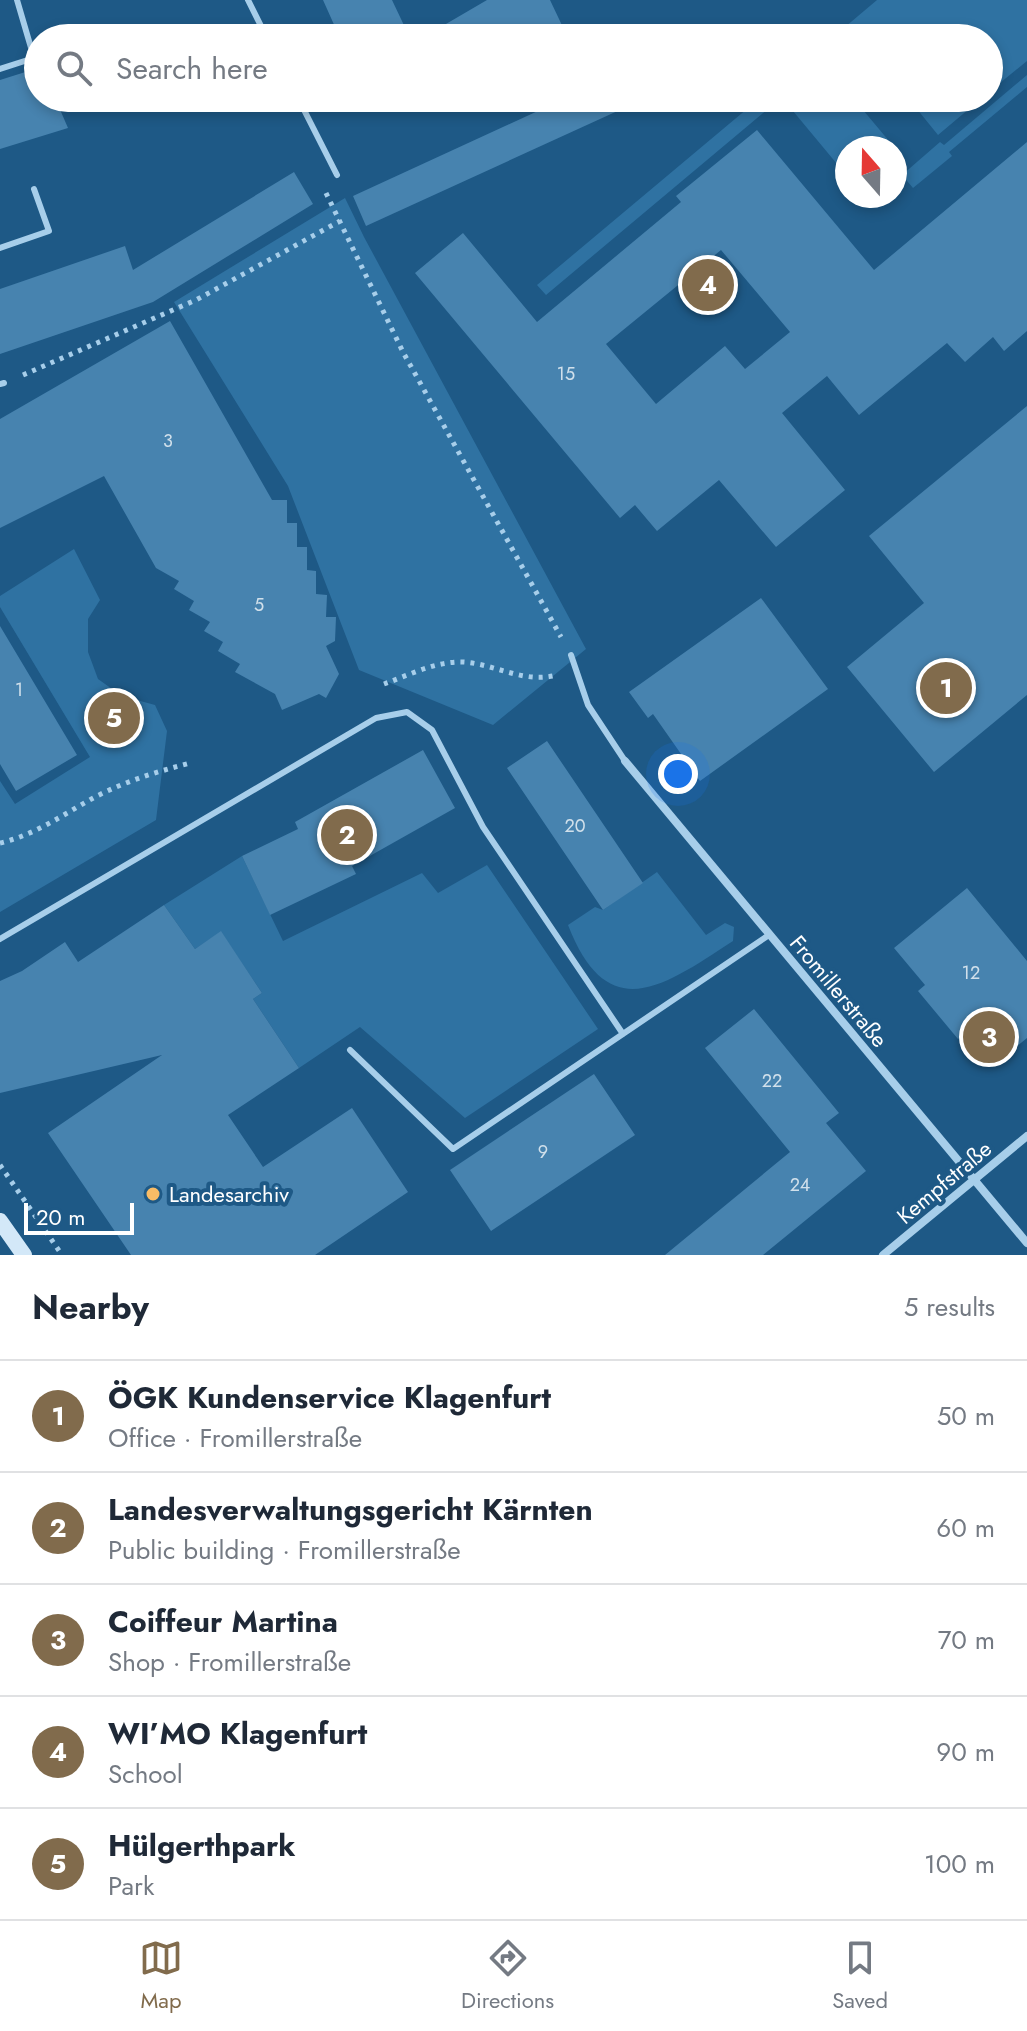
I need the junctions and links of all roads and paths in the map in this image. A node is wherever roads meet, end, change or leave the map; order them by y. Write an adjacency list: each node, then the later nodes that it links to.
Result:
1 (17, 0): 3 (lane)
2 (248, 0): 4 (lane)
3 (24, 24)
4 (260, 24)
5 (24, 61): 6 (lane)
6 (0, 69)
7 (305, 112): 8 (lane)
8 (337, 175)
9 (320, 180): 11 (path)
10 (34, 189): 12 (lane)
11 (340, 221): 13 (path); 14 (path)
12 (0, 248)
13 (2, 384)
14 (571, 655): 15 (lane)
15 (577, 670): 16 (path); 17 (lane)
16 (384, 684)
17 (625, 761): 20 (street, Fromillerstraße)
18 (190, 763): 19 (path)
19 (0, 843)
20 (769, 935): 22 (lane); 26 (street, Fromillerstraße)
21 (0, 939): 22 (lane)
22 (623, 1034): 23 (lane)
23 (350, 1050)
24 (1027, 1136): 26 (street, Kempfstraße)
25 (0, 1165): 30 (path)
26 (973, 1180): 28 (street, Fromillerstraße); 31 (street, Kempfstraße)
27 (0, 1221): 29 (street)
28 (1027, 1243)
29 (24, 1255)
30 (62, 1255)
31 (883, 1255)

